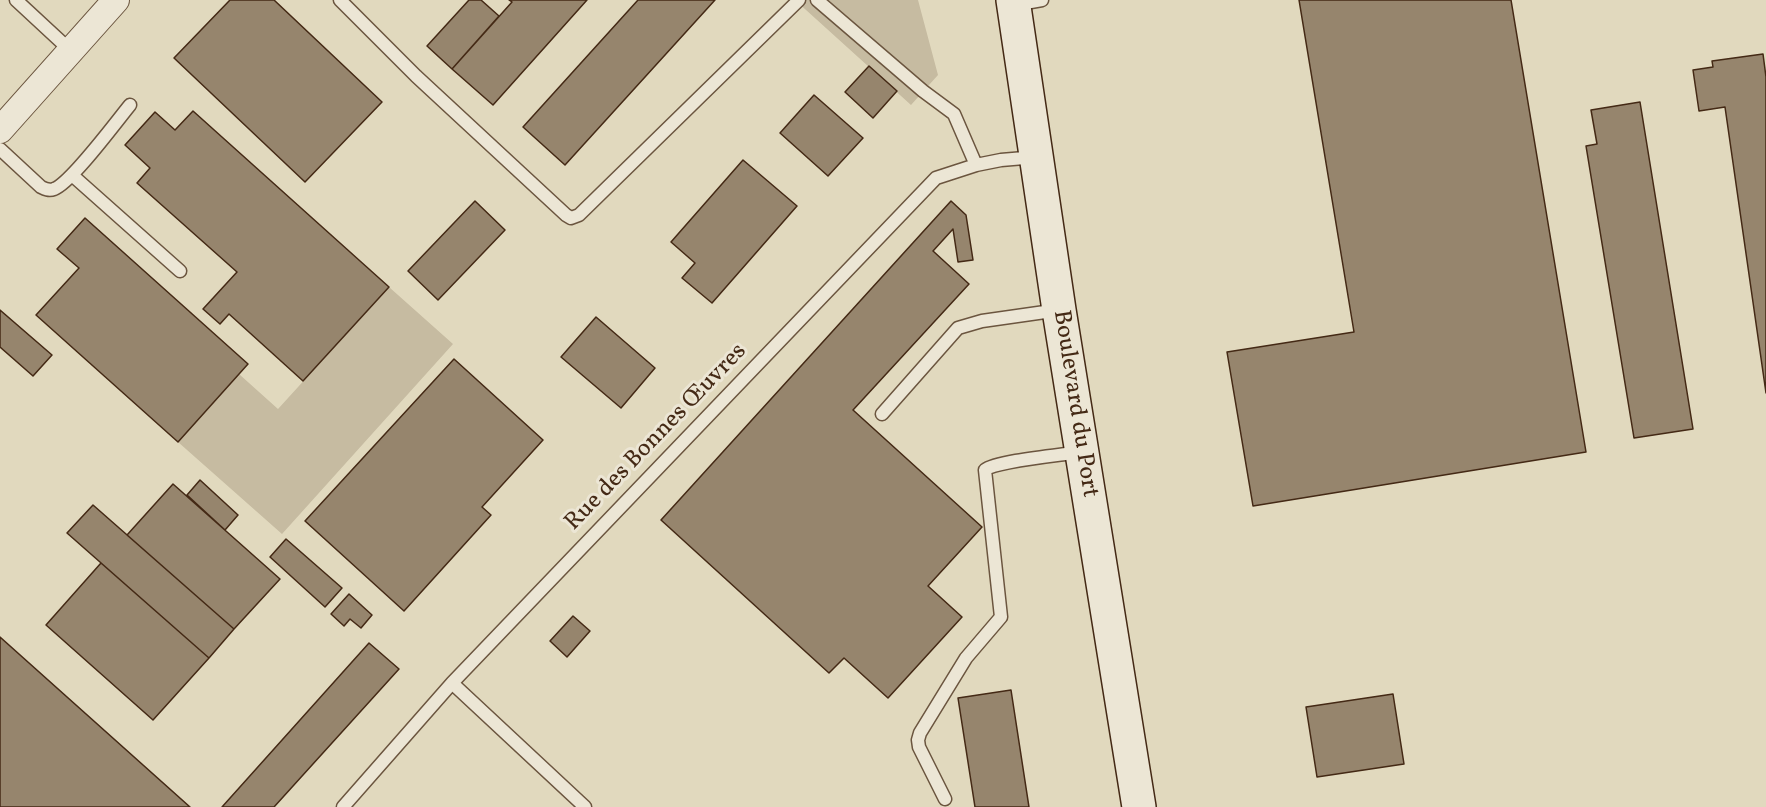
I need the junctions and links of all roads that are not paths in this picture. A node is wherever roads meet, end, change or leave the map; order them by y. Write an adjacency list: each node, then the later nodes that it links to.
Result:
1 (16, 0): 7 (lane)
2 (117, 0): 7 (street)
3 (340, 0): 4 (lane)
4 (799, 0)
5 (817, 0): 12 (lane)
6 (1023, 2): 11 (main road, Boulevard du Port)
7 (71, 51): 9 (street)
8 (130, 105): 13 (lane)
9 (0, 130)
10 (0, 149): 13 (lane)
11 (1037, 157): 12 (lane, Rue des Bonnes Œuvres); 15 (main road, Boulevard du Port)
12 (976, 165): 18 (lane, Rue des Bonnes Œuvres)
13 (72, 175): 14 (lane)
14 (180, 271)
15 (1059, 310): 16 (lane); 17 (main road, Boulevard du Port)
16 (882, 414)
17 (1082, 452): 19 (lane); 22 (main road, Boulevard du Port)
18 (452, 683): 20 (lane, Rue des Bonnes Œuvres); 21 (lane)
19 (945, 800)
20 (343, 807)
21 (585, 807)
22 (1139, 807)

